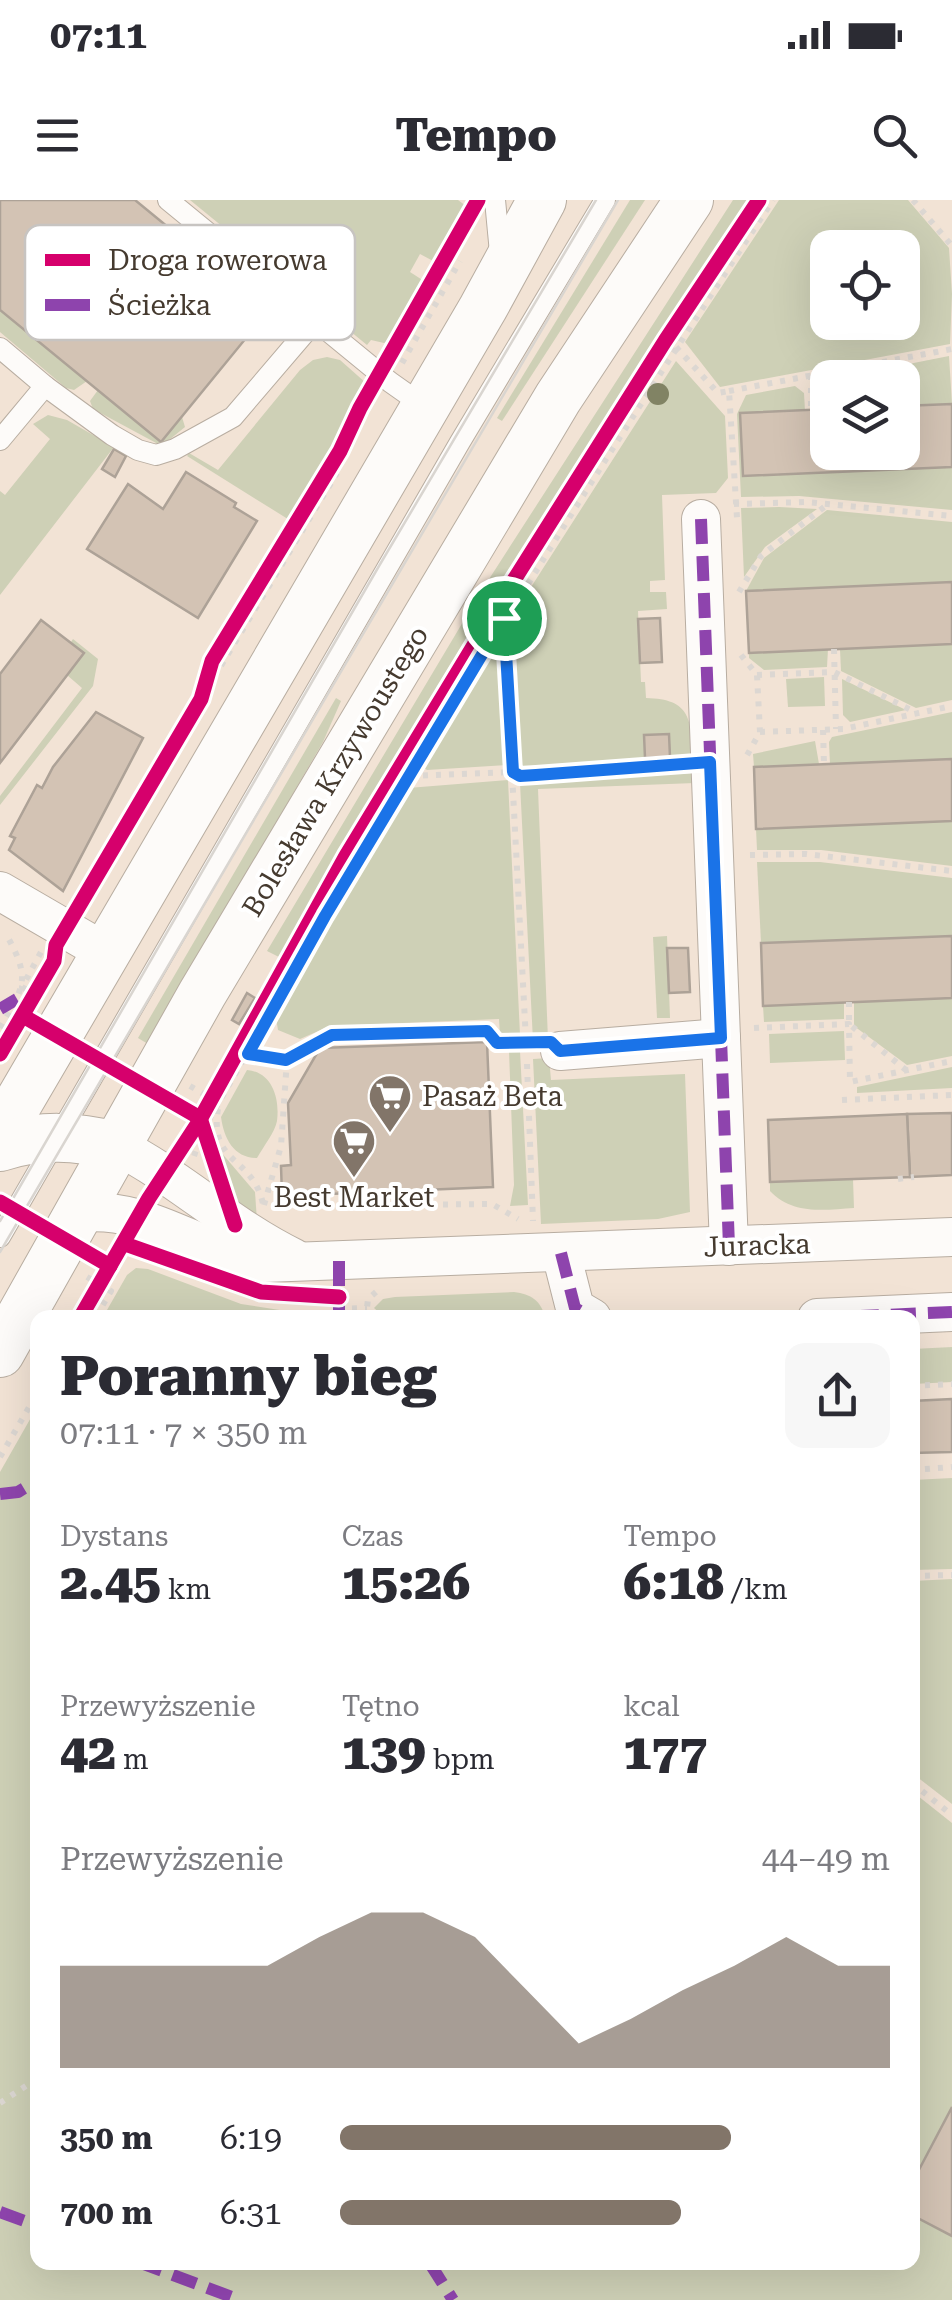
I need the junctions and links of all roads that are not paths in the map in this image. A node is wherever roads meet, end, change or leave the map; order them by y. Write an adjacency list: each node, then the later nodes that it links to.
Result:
1 (168, 200): 6 (lane)
2 (542, 200): 7 (street)
3 (605, 200): 20 (lane)
4 (690, 200): 21 (street, Bolesława Krzywoustego)
5 (491, 207): 7 (lane)
6 (198, 225)
7 (483, 308): 12 (street)
8 (298, 340): 11 (lane)
9 (337, 340): 12 (lane)
10 (0, 348): 11 (lane)
11 (44, 386): 13 (lane)
12 (398, 387): 16 (street)
13 (0, 440)
14 (701, 519): 17 (street)
15 (0, 891): 16 (street)
16 (105, 952): 19 (street)
17 (721, 1038): 18 (street); 26 (street)
18 (543, 1046)
19 (0, 1134)
20 (58, 1137): 21 (street); 22 (street); 25 (lane)
21 (117, 1146): 23 (street, Bolesława Krzywoustego); 28 (street)
22 (0, 1147)
23 (72, 1226): 28 (street, Juracka); 29 (street, Bolesława Krzywoustego)
24 (952, 1237): 26 (street, Juracka)
25 (0, 1238)
26 (729, 1246): 27 (street, Juracka)
27 (562, 1253): 28 (street, Juracka); 30 (street)
28 (300, 1261)
29 (39, 1310)
30 (578, 1310)
31 (952, 1312): 32 (street)
32 (920, 1313)
33 (30, 1331): 34 (street, Bolesława Krzywoustego)
34 (17, 1364)

